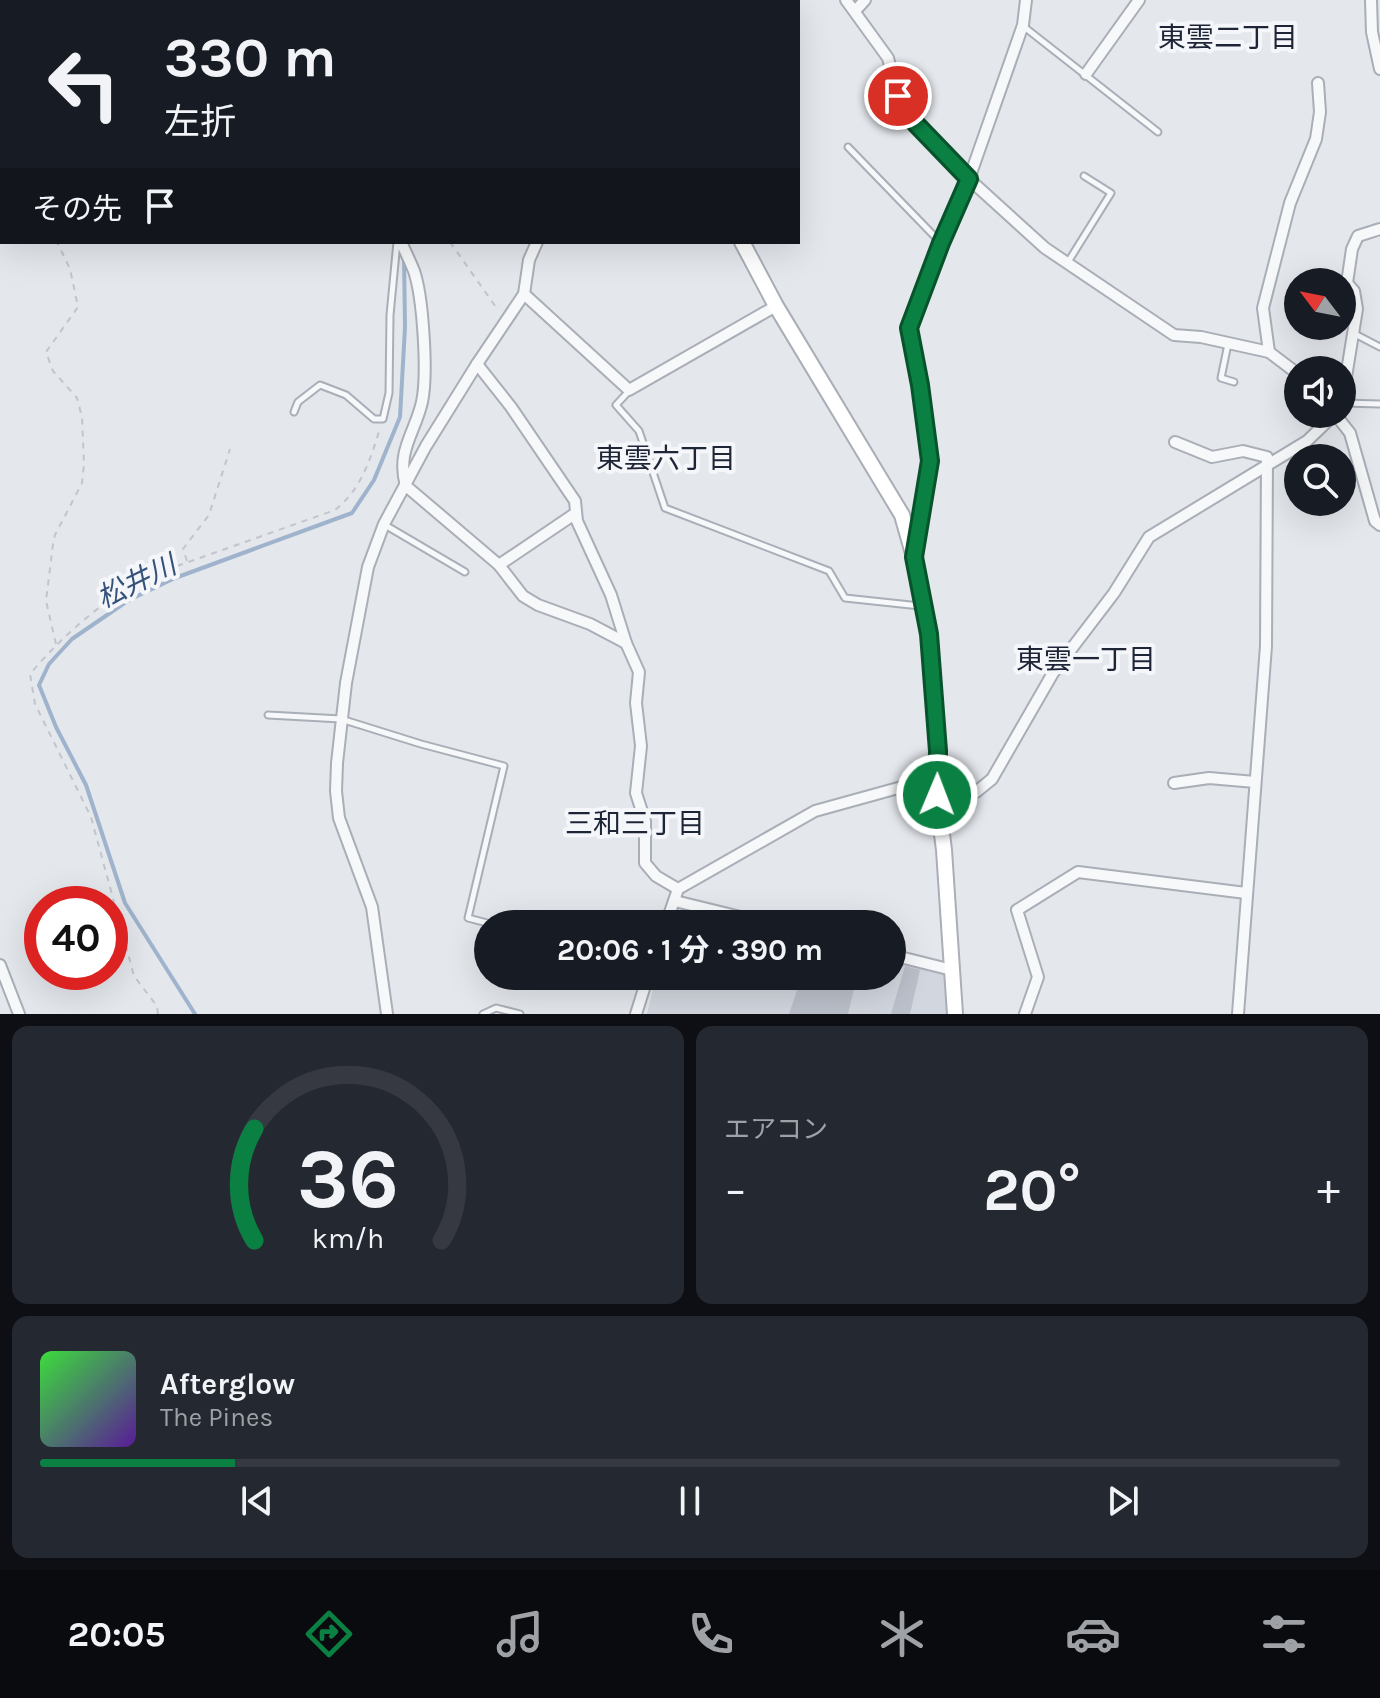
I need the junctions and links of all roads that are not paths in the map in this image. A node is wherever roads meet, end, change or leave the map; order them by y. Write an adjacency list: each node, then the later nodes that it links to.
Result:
1 (846, 0): 6 (street)
2 (865, 0): 6 (street)
3 (1026, 0): 7 (street)
4 (1139, 0): 9 (street)
5 (1371, 0): 8 (street)
6 (855, 11): 14 (street)
7 (1023, 25): 9 (lane); 14 (street)
8 (1380, 69)
9 (1086, 74): 11 (lane)
10 (1318, 83): 28 (street)
11 (1158, 132)
12 (848, 147): 16 (lane)
13 (1084, 176): 21 (lane)
14 (969, 179): 16 (street); 21 (street)
15 (1380, 229): 22 (street)
16 (941, 243): 44 (street)
17 (399, 244): 35 (lane)
18 (400, 244): 40 (street)
19 (536, 244): 23 (street)
20 (743, 244): 24 (street)
21 (1068, 262): 26 (street)
22 (1349, 268)
23 (524, 294): 30 (street); 32 (street)
24 (776, 306): 32 (street); 44 (street)
25 (1356, 335): 27 (lane)
26 (1228, 343): 28 (street); 31 (lane)
27 (1380, 347)
28 (1269, 352): 29 (street)
29 (1284, 363)
30 (477, 364): 40 (street); 41 (street)
31 (1234, 382)
32 (629, 390): 47 (lane)
33 (1356, 403): 34 (lane)
34 (1380, 404)
35 (294, 412)
36 (1320, 428): 39 (street)
37 (1346, 428): 43 (street)
38 (1175, 442): 39 (street)
39 (1265, 468): 52 (street); 54 (street)
40 (406, 486): 42 (street); 45 (street)
41 (576, 513): 45 (street); 48 (street)
42 (384, 524): 46 (lane); 50 (street)
43 (1380, 525)
44 (914, 557): 47 (street)
45 (499, 565): 48 (street)
46 (465, 572)
47 (924, 607): 51 (street)
48 (626, 643): 56 (street)
49 (268, 715): 50 (lane)
50 (341, 719): 59 (lane); 65 (street)
51 (938, 771): 54 (street); 56 (street)
52 (1255, 782): 53 (street); 55 (street)
53 (1174, 783)
54 (937, 795): 62 (street)
55 (1246, 893): 70 (street); 71 (street)
56 (676, 895): 57 (street); 58 (street)
57 (671, 910)
58 (724, 910)
59 (474, 920)
60 (906, 958): 62 (street)
61 (0, 965): 64 (street)
62 (952, 970): 69 (street)
63 (644, 990): 68 (street)
64 (19, 1014)
65 (387, 1014)
66 (483, 1014): 67 (lane)
67 (520, 1014)
68 (636, 1014)
69 (955, 1014)
70 (1025, 1014)
71 (1238, 1014)

